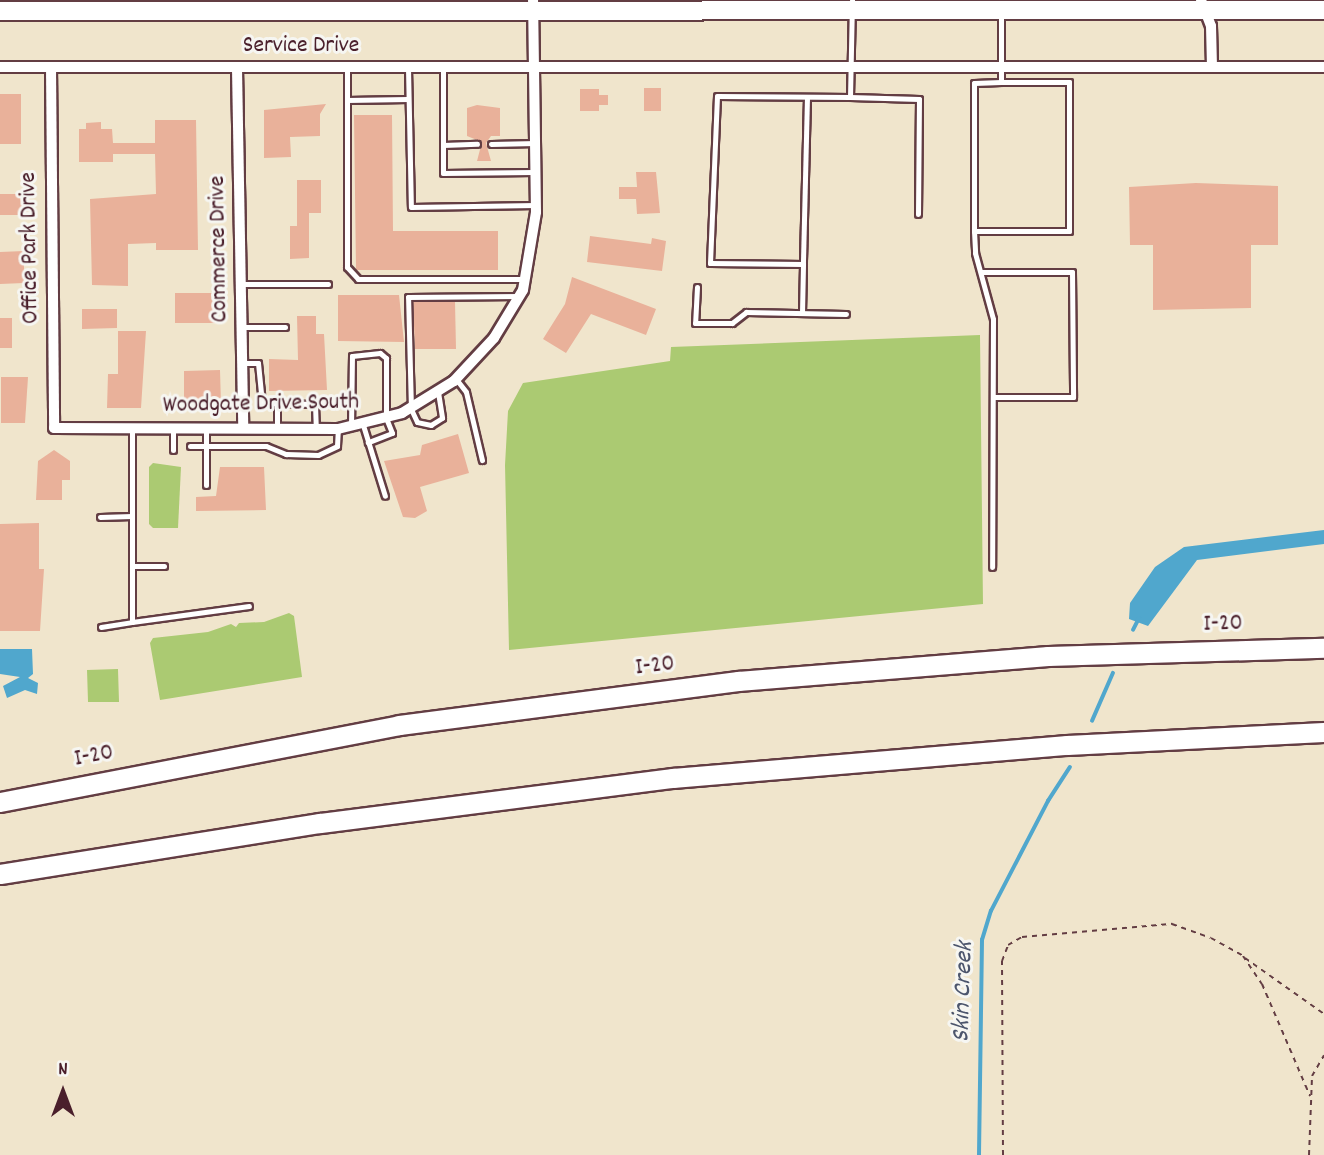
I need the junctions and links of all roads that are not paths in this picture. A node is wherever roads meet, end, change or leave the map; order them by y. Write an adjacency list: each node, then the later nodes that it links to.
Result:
1 (534, 5): 2 (main road); 6 (main road); 7 (street)
2 (852, 5): 4 (main road); 17 (lane)
3 (1201, 5): 4 (main road); 5 (main road); 9 (street)
4 (1001, 10): 8 (lane)
5 (1324, 10)
6 (0, 11)
7 (535, 66): 12 (street, Service Drive); 17 (street, Service Drive); 23 (street, Woodgate Drive South)
8 (1001, 66): 9 (street, Service Drive); 17 (street, Service Drive); 18 (lane)
9 (1212, 66): 13 (street, Service Drive)
10 (0, 67): 11 (street, Service Drive)
11 (51, 67): 14 (street, Service Drive); 51 (street, Office Park Drive)
12 (443, 67): 16 (street, Service Drive); 26 (lane)
13 (1324, 67)
14 (237, 68): 15 (street, Service Drive); 35 (street, Commerce Drive)
15 (347, 68): 16 (street, Service Drive); 22 (lane)
16 (408, 68): 21 (lane)
17 (850, 68): 20 (lane)
18 (1001, 82): 30 (lane); 30 (lane)
19 (807, 97): 20 (lane); 31 (lane); 31 (lane)
20 (850, 97): 29 (lane)
21 (408, 99): 22 (lane); 28 (lane)
22 (347, 100): 33 (lane)
23 (536, 143): 25 (lane); 27 (street, Woodgate Drive South)
24 (477, 144): 26 (lane)
25 (491, 144)
26 (443, 145): 27 (lane)
27 (536, 172): 28 (street, Woodgate Drive South)
28 (536, 205): 33 (street, Woodgate Drive South)
29 (918, 215)
30 (974, 231): 32 (lane)
31 (803, 264): 38 (lane)
32 (982, 272): 45 (lane); 45 (lane)
33 (526, 279): 37 (street, Woodgate Drive South)
34 (328, 284): 35 (lane)
35 (242, 285): 40 (street, Commerce Drive)
36 (697, 287): 38 (lane)
37 (520, 296): 43 (street, Woodgate Drive South); 47 (lane)
38 (802, 313): 39 (lane)
39 (846, 314)
40 (243, 327): 41 (lane); 42 (street, Commerce Drive)
41 (285, 327)
42 (243, 363): 46 (lane); 55 (street, Commerce Drive)
43 (456, 379): 44 (street, Woodgate Drive South); 64 (lane)
44 (438, 392): 47 (street, Woodgate Drive South); 47 (lane)
45 (992, 397): 71 (lane)
46 (277, 404): 56 (lane); 57 (lane)
47 (411, 409): 48 (street, Woodgate Drive South)
48 (386, 418): 49 (street, Woodgate Drive South); 50 (lane); 59 (lane)
49 (363, 425): 50 (street, Woodgate Drive South); 59 (lane)
50 (351, 427): 58 (street, Woodgate Drive South)
51 (54, 428): 52 (street, Woodgate Drive South)
52 (132, 428): 53 (street, Woodgate Drive South); 67 (lane)
53 (173, 428): 54 (street, Woodgate Drive South); 63 (lane)
54 (206, 428): 55 (street, Woodgate Drive South); 61 (lane)
55 (243, 428): 56 (street, Woodgate Drive South); 62 (lane)
56 (277, 429): 57 (street, Woodgate Drive South)
57 (316, 429): 58 (street, Woodgate Drive South)
58 (338, 429): 62 (lane)
59 (368, 442): 66 (lane)
60 (190, 446): 61 (lane)
61 (206, 446): 62 (lane); 65 (lane)
62 (243, 446)
63 (173, 450)
64 (482, 460)
65 (206, 485)
66 (385, 496)
67 (132, 516): 68 (lane); 69 (lane)
68 (100, 517)
69 (132, 566): 70 (lane); 73 (lane)
70 (164, 566)
71 (992, 567)
72 (249, 606): 73 (lane)
73 (132, 622): 74 (lane)
74 (102, 627)
75 (1324, 648): 77 (highway, I-20)
76 (1324, 732): 78 (highway)
77 (0, 802)
78 (0, 874)

